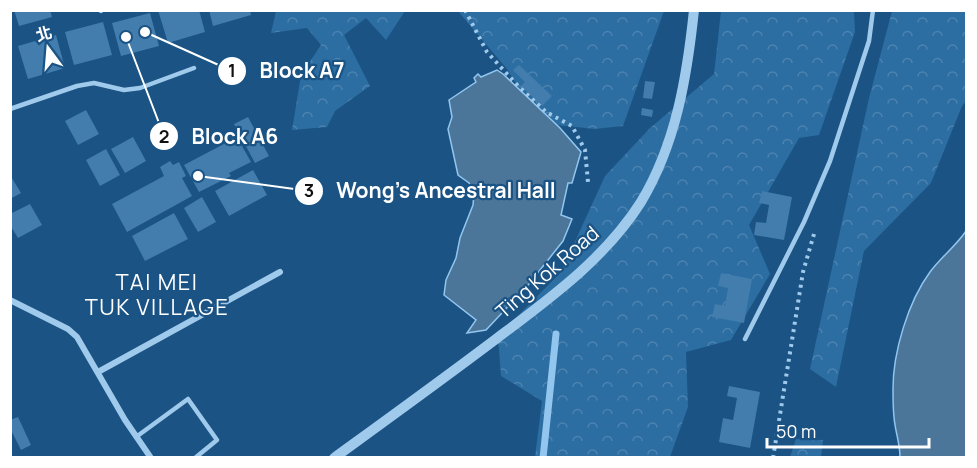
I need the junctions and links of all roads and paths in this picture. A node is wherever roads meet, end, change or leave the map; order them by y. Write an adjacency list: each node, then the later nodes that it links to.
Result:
1 (465, 10): 6 (path)
2 (694, 10): 15 (street, Ting Kok Road)
3 (873, 10): 10 (lane)
4 (194, 68): 5 (lane)
5 (10, 109)
6 (588, 182)
7 (816, 228): 16 (path)
8 (280, 272): 11 (street)
9 (10, 300): 11 (street)
10 (745, 339)
11 (98, 372): 12 (street)
12 (136, 437): 13 (street); 14 (lane)
13 (151, 458)
14 (195, 458)
15 (334, 458)
16 (773, 458)

